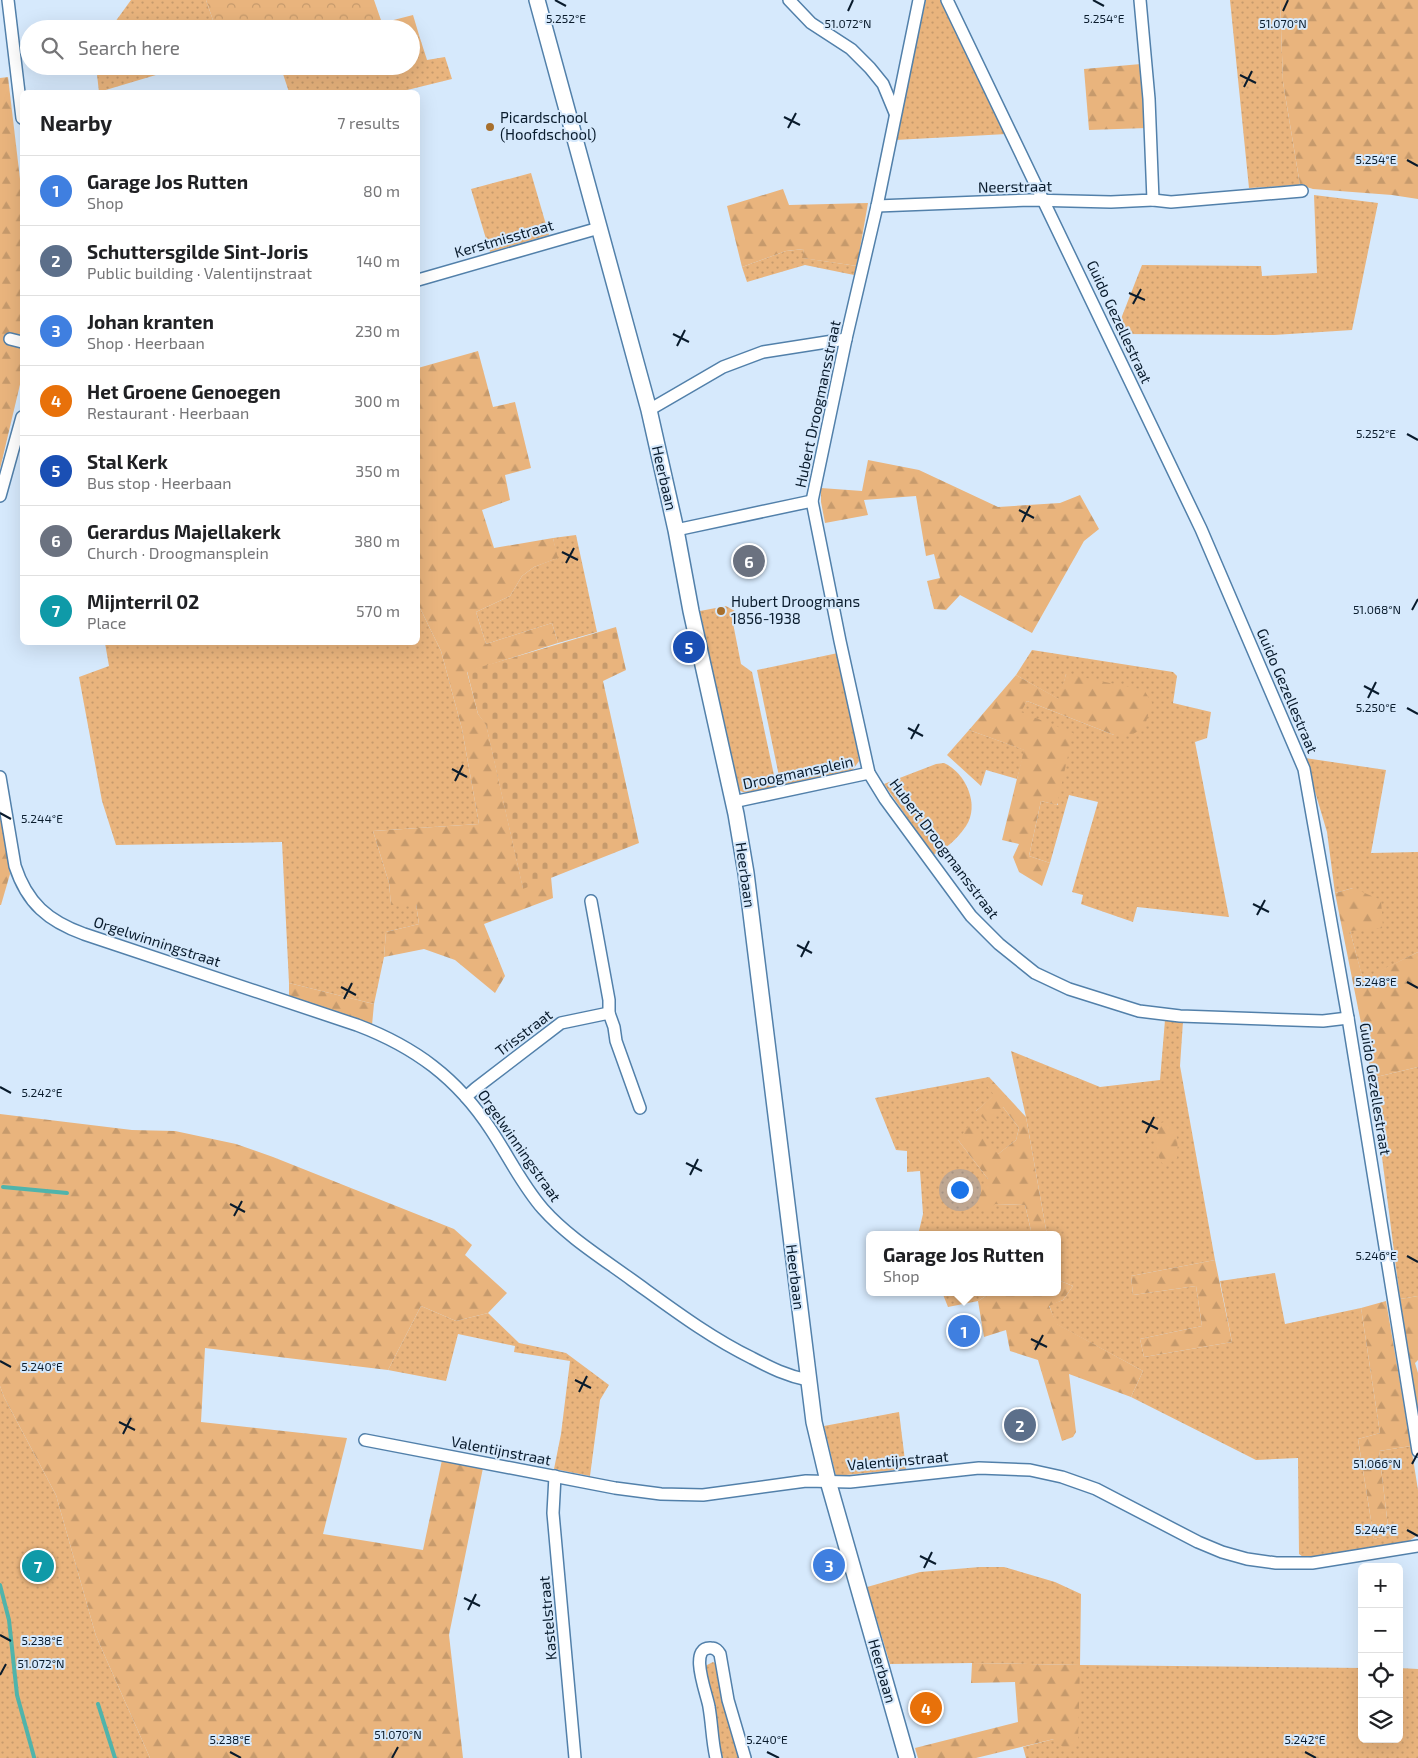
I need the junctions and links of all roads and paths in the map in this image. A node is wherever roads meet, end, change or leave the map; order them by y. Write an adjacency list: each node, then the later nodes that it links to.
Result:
1 (8, 0): 7 (street)
2 (537, 0): 13 (street, Heerbaan)
3 (789, 0): 8 (street)
4 (919, 0): 8 (street, Hubert Droogmansstraat)
5 (947, 0): 11 (street, Guido Gezellestraat)
6 (1140, 0): 10 (street)
7 (20, 101)
8 (895, 113): 12 (street, Hubert Droogmansstraat)
9 (1302, 191): 10 (street, Neerstraat)
10 (1153, 200): 11 (street, Neerstraat)
11 (1045, 202): 12 (street, Neerstraat); 28 (street, Guido Gezellestraat)
12 (877, 206): 16 (street, Hubert Droogmansstraat)
13 (599, 228): 14 (street, Kerstmisstraat); 18 (street, Heerbaan)
14 (420, 279)
15 (10, 339): 17 (street)
16 (846, 339): 18 (street); 21 (street, Hubert Droogmansstraat)
17 (20, 342)
18 (649, 410): 22 (street, Heerbaan)
19 (20, 424): 20 (street)
20 (0, 496)
21 (812, 501): 22 (street); 23 (street, Hubert Droogmansstraat)
22 (676, 530): 25 (street, Heerbaan)
23 (869, 773): 25 (street, Droogmansplein); 28 (street, Hubert Droogmansstraat)
24 (0, 777): 29 (street, Orgelwinningstraat)
25 (734, 802): 31 (street, Heerbaan)
26 (591, 901): 27 (street)
27 (609, 1013): 29 (street, Trisstraat); 30 (street)
28 (1348, 1018): 33 (street, Guido Gezellestraat)
29 (466, 1097): 31 (street, Orgelwinningstraat)
30 (640, 1108)
31 (808, 1380): 35 (street, Heerbaan)
32 (365, 1440): 34 (street, Valentijnstraat)
33 (1418, 1451)
34 (555, 1476): 35 (street, Valentijnstraat); 37 (street, Kastelstraat)
35 (828, 1481): 36 (street, Valentijnstraat); 40 (street, Heerbaan)
36 (1418, 1546)
37 (575, 1758)
38 (716, 1758): 39 (street)
39 (745, 1758)
40 (907, 1758)

